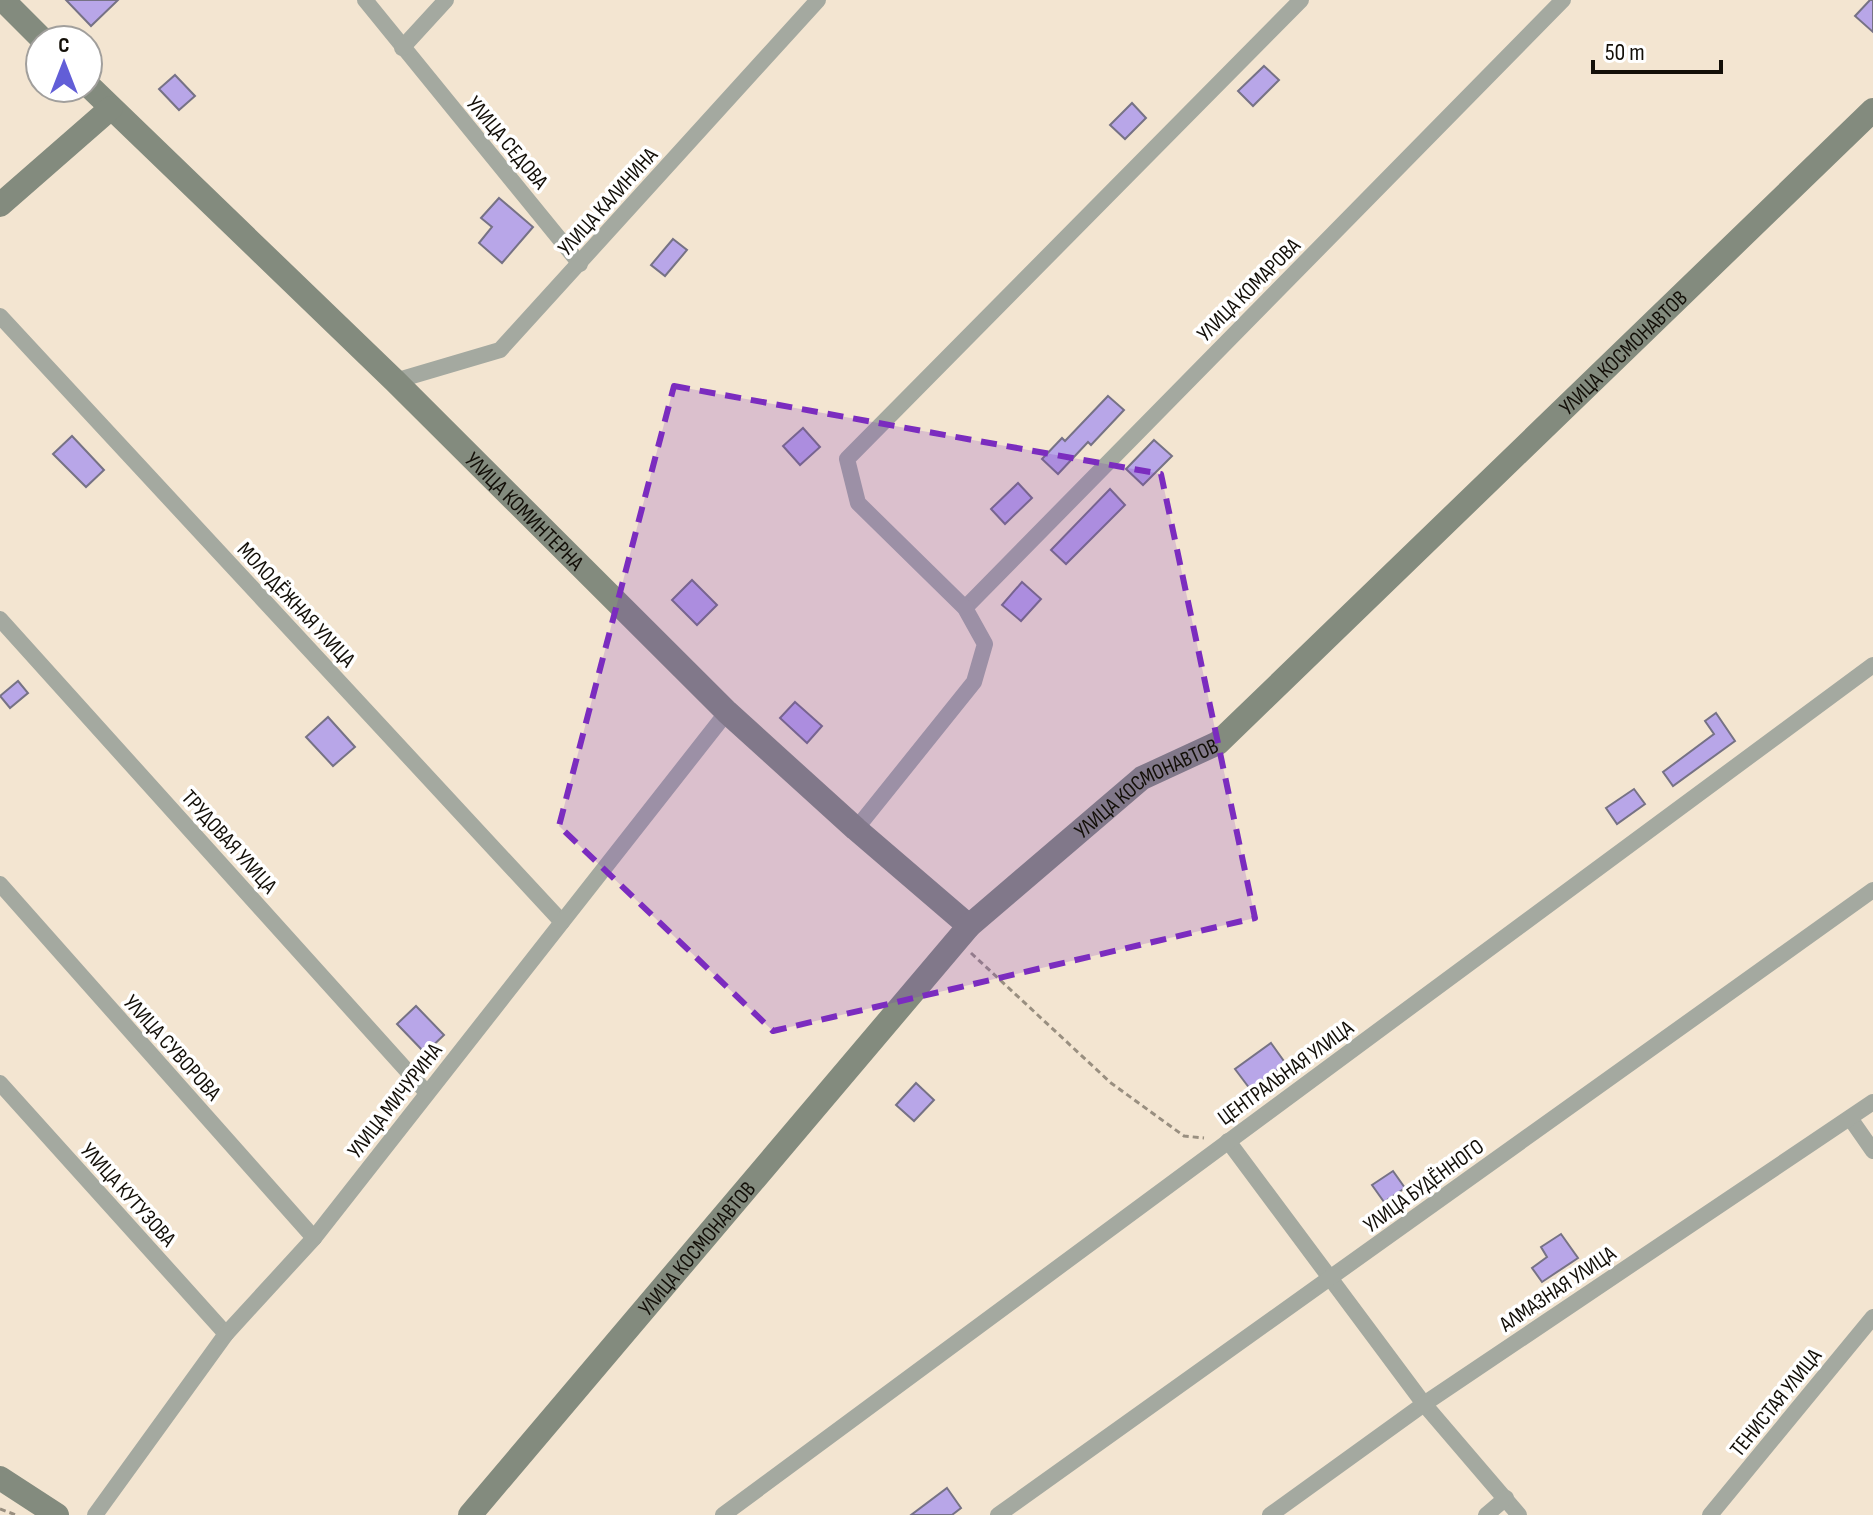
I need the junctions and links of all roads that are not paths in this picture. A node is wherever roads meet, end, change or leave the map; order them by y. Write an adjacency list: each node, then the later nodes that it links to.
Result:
1 (3, 0): 7 (street)
2 (365, 0): 8 (street, УЛИЦА СЕДОВА)
3 (446, 0): 8 (street)
4 (818, 0): 13 (street, УЛИЦА КАЛИНИНА)
5 (1301, 0): 16 (street)
6 (1563, 0): 16 (street, УЛИЦА КОМАРОВА)
7 (27, 24)
8 (402, 48): 13 (street, УЛИЦА СЕДОВА)
9 (104, 101): 10 (street, УЛИЦА КОМИНТЕРНА)
10 (111, 108): 12 (street); 15 (street, УЛИЦА КОМИНТЕРНА)
11 (1873, 110): 24 (street, УЛИЦА КОСМОНАВТОВ)
12 (0, 205)
13 (580, 264): 15 (street, УЛИЦА КАЛИНИНА)
14 (0, 316): 23 (street, МОЛОДЁЖНАЯ УЛИЦА)
15 (395, 381): 19 (street, УЛИЦА КОМИНТЕРНА)
16 (965, 608): 20 (street)
17 (0, 619): 26 (street, ТРУДОВАЯ УЛИЦА)
18 (1873, 665): 29 (street, ЦЕНТРАЛЬНАЯ УЛИЦА)
19 (727, 712): 20 (street, УЛИЦА КОМИНТЕРНА); 23 (street, УЛИЦА МИЧУРИНА)
20 (856, 829): 24 (street, УЛИЦА КОМИНТЕРНА)
21 (0, 884): 31 (street, УЛИЦА СУВОРОВА)
22 (1873, 890): 32 (street, УЛИЦА БУДЁННОГО)
23 (562, 922): 26 (street, УЛИЦА МИЧУРИНА)
24 (963, 933): 40 (street, УЛИЦА КОСМОНАВТОВ)
25 (0, 1083): 34 (street, УЛИЦА КУТУЗОВА)
26 (427, 1093): 31 (street, УЛИЦА МИЧУРИНА)
27 (1873, 1102): 28 (street, АЛМАЗНАЯ УЛИЦА)
28 (1850, 1118): 30 (street); 35 (street, АЛМАЗНАЯ УЛИЦА)
29 (1228, 1141): 32 (street); 41 (street, ЦЕНТРАЛЬНАЯ УЛИЦА)
30 (1873, 1151)
31 (314, 1238): 34 (street, УЛИЦА МИЧУРИНА)
32 (1329, 1280): 35 (street); 42 (street, УЛИЦА БУДЁННОГО)
33 (1873, 1317): 46 (street, ТЕНИСТАЯ УЛИЦА)
34 (226, 1334): 39 (street, УЛИЦА МИЧУРИНА)
35 (1424, 1404): 37 (street); 43 (street, АЛМАЗНАЯ УЛИЦА)
36 (0, 1478): 38 (street)
37 (1506, 1498): 44 (street); 45 (street)
38 (57, 1515)
39 (95, 1515)
40 (470, 1515)
41 (723, 1515)
42 (998, 1515)
43 (1270, 1515)
44 (1486, 1515)
45 (1519, 1515)
46 (1710, 1515)

